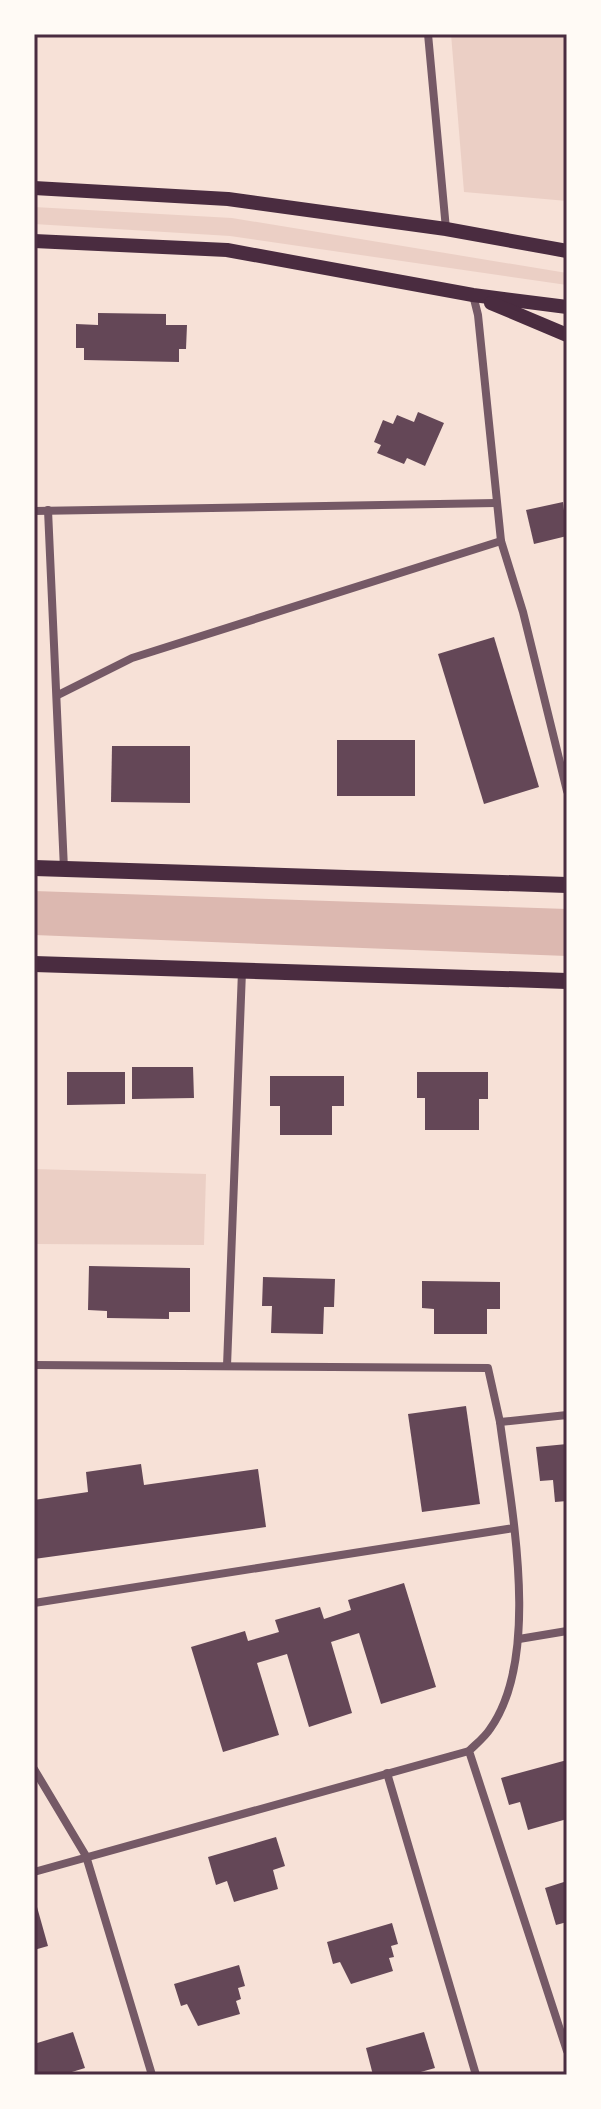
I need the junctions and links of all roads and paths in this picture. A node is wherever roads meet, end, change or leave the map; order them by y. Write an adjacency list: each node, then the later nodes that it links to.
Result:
1 (428, 34): 3 (street)
2 (34, 188): 3 (main road)
3 (446, 229): 6 (main road)
4 (567, 240): 6 (main road)
5 (34, 241): 8 (main road)
6 (526, 246): 7 (main road)
7 (567, 251)
8 (473, 295): 9 (main road); 10 (main road); 11 (street)
9 (567, 307)
10 (567, 335)
11 (496, 503): 12 (street); 14 (street)
12 (48, 510): 13 (street); 15 (street)
13 (34, 511)
14 (501, 541): 15 (street); 16 (street)
15 (58, 695): 18 (street)
16 (567, 791)
17 (34, 868): 18 (main road)
18 (64, 869): 19 (main road)
19 (567, 885)
20 (34, 964): 21 (main road)
21 (242, 971): 22 (main road); 24 (street)
22 (567, 981)
23 (34, 1365): 24 (street)
24 (227, 1366): 26 (street)
25 (567, 1415): 26 (street)
26 (500, 1422): 27 (street)
27 (514, 1528): 28 (street); 30 (street)
28 (34, 1603)
29 (567, 1631): 30 (street)
30 (519, 1639): 31 (street)
31 (469, 1751): 33 (street); 36 (street)
32 (34, 1769): 34 (street)
33 (387, 1773): 34 (street); 38 (street)
34 (86, 1856): 35 (street); 37 (street)
35 (34, 1872)
36 (567, 2051)
37 (152, 2075)
38 (476, 2075)

